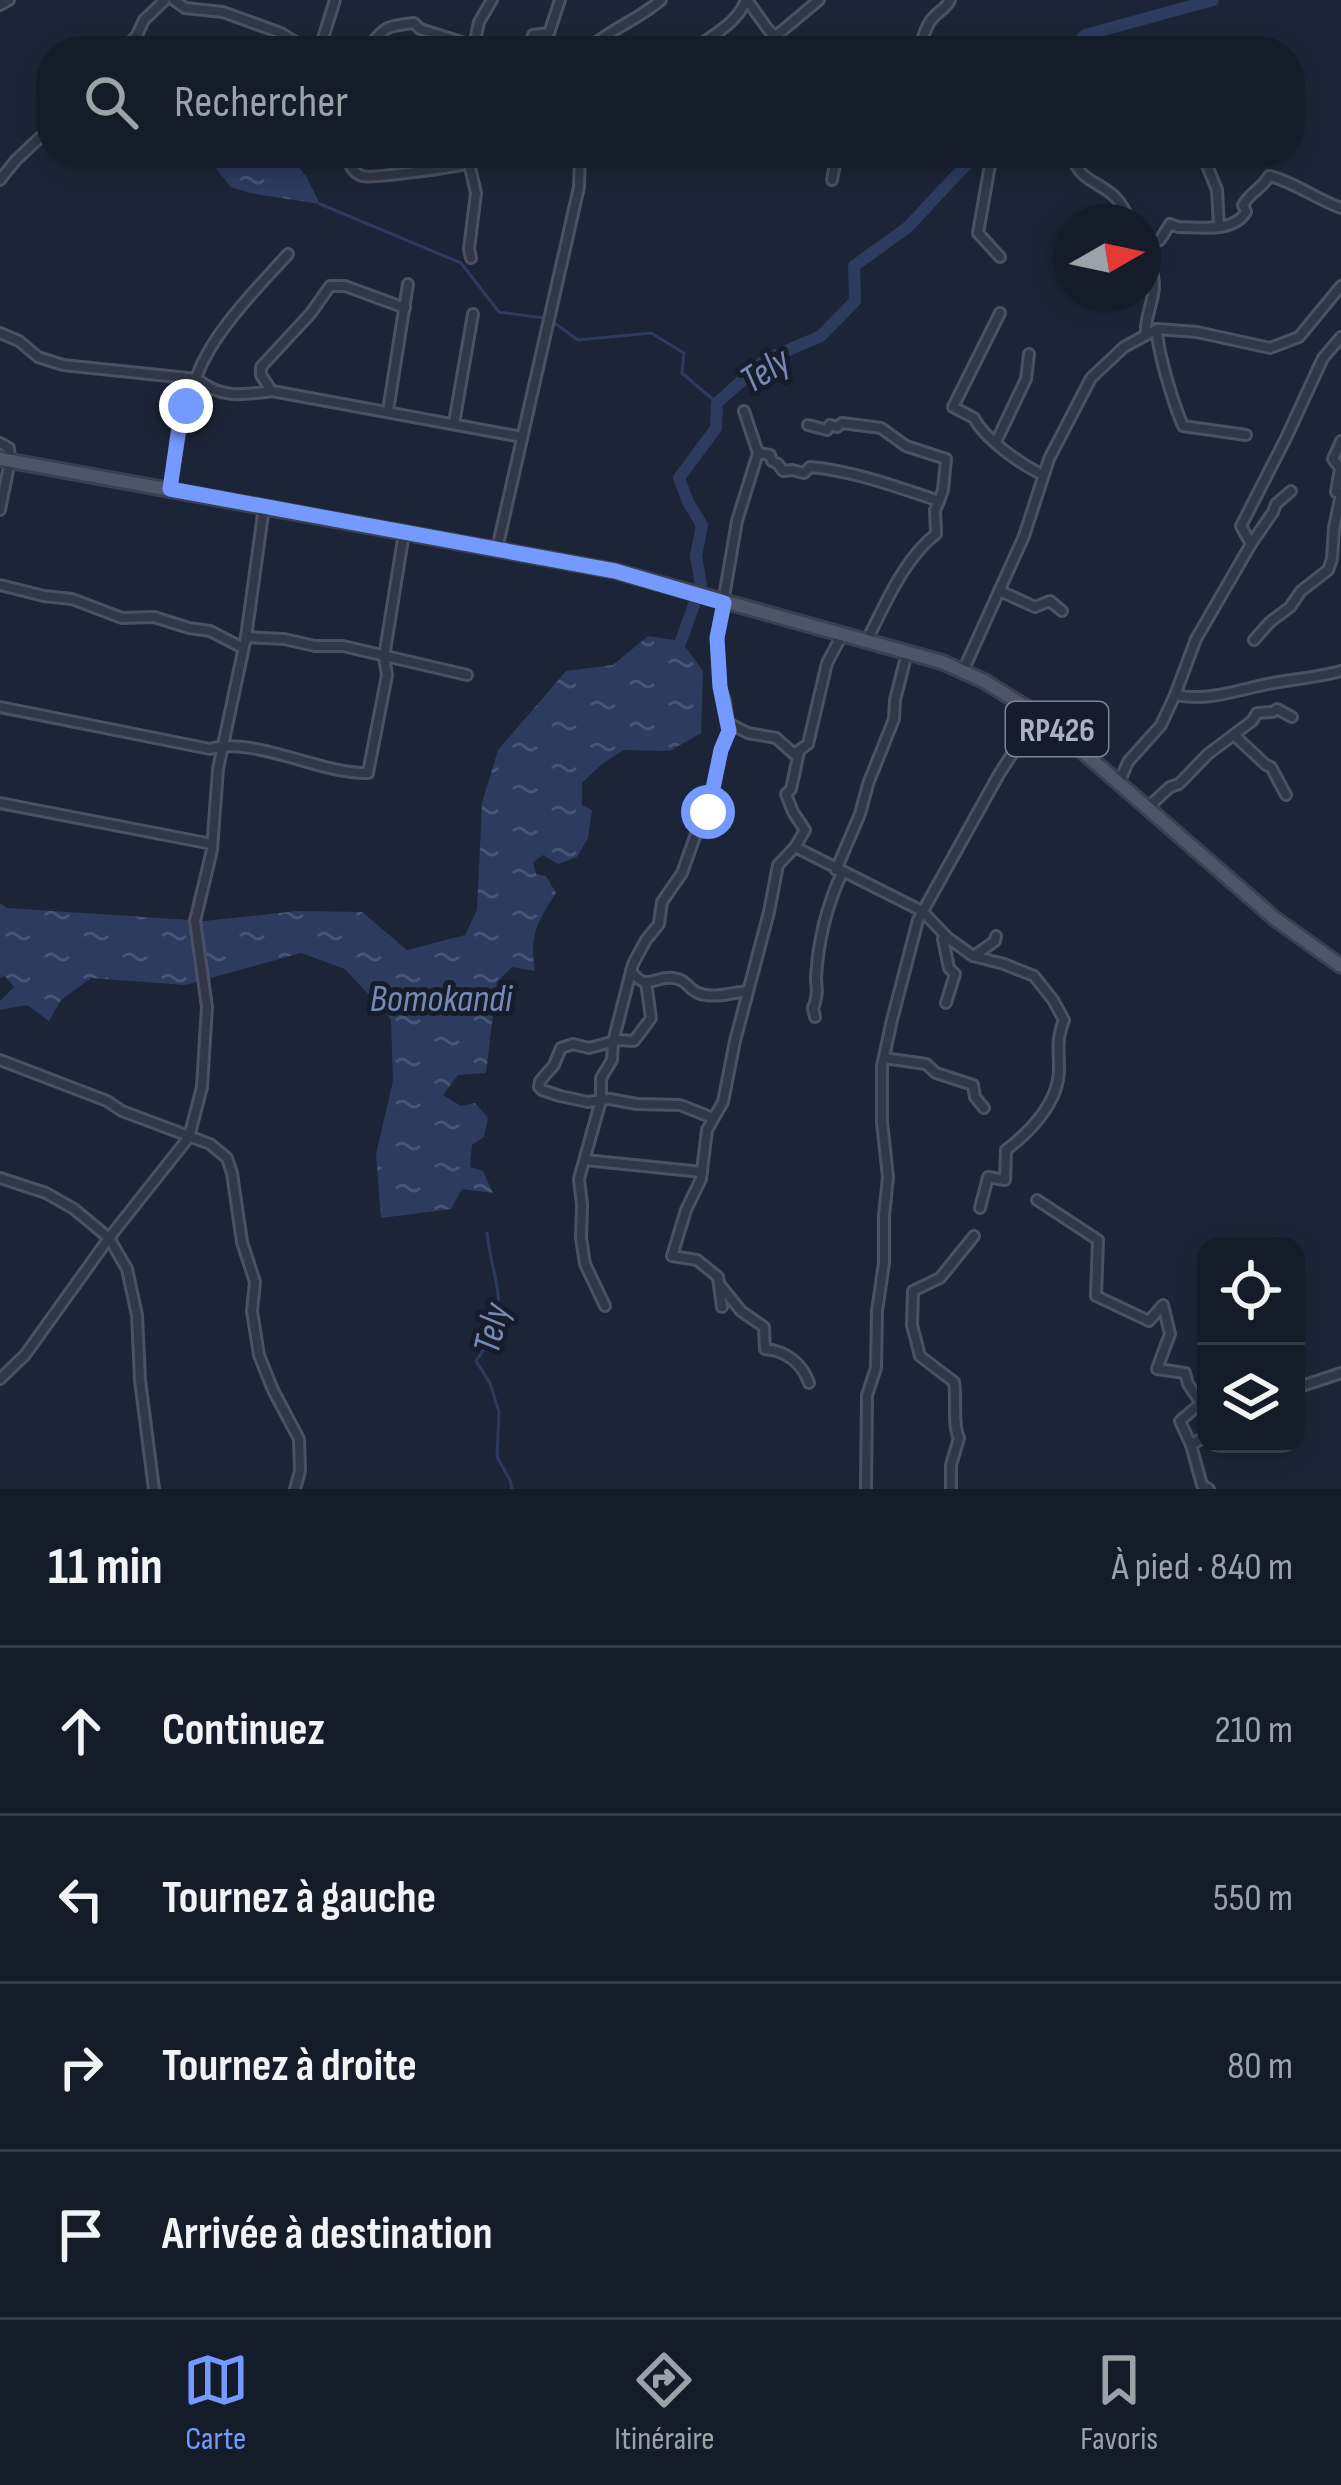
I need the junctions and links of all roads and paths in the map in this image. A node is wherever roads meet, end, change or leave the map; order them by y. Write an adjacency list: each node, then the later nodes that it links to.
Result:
1 (9, 0): 11 (street)
2 (165, 0): 14 (street)
3 (174, 0): 12 (street)
4 (335, 0): 17 (street)
5 (492, 0): 20 (street)
6 (560, 0): 21 (street)
7 (661, 0): 22 (street)
8 (747, 0): 13 (street); 23 (street)
9 (819, 0): 13 (street)
10 (950, 0): 24 (street)
11 (0, 5)
12 (281, 33): 15 (street); 16 (street)
13 (775, 35)
14 (136, 36)
15 (281, 36)
16 (287, 36)
17 (321, 36)
18 (377, 36): 19 (street)
19 (439, 36)
20 (476, 36)
21 (533, 36)
22 (603, 36)
23 (711, 36)
24 (925, 36)
25 (36, 141): 34 (street)
26 (351, 168): 27 (street)
27 (436, 168)
28 (470, 168): 42 (street)
29 (579, 168): 61 (street)
30 (834, 168): 35 (street)
31 (990, 168): 41 (street)
32 (1076, 168): 36 (street)
33 (1208, 168): 38 (street)
34 (0, 180)
35 (832, 180)
36 (1120, 204)
37 (1341, 208): 38 (street)
38 (1220, 226): 39 (street)
39 (1161, 238)
40 (288, 254): 54 (street)
41 (1000, 257)
42 (471, 258)
43 (408, 284): 45 (street)
44 (1341, 286): 49 (street)
45 (405, 308): 55 (street); 56 (street)
46 (1149, 312): 51 (street)
47 (1000, 313): 64 (street)
48 (473, 314): 58 (street)
49 (1157, 329): 51 (street); 60 (street)
50 (0, 333): 54 (street)
51 (1146, 335): 67 (street)
52 (1341, 337): 75 (street)
53 (1029, 354): 64 (street)
54 (197, 380): 55 (street); 68 (street)
55 (272, 392): 56 (street)
56 (388, 411): 58 (street)
57 (744, 411): 65 (street)
58 (454, 423): 61 (street)
59 (808, 425): 71 (street)
60 (1246, 435)
61 (522, 437): 76 (street)
62 (1341, 441): 70 (street)
63 (0, 443): 66 (street)
64 (995, 444): 67 (street)
65 (758, 453): 71 (street); 79 (street)
66 (5, 460): 68 (main road, RP426); 73 (street)
67 (1043, 475): 78 (street)
68 (170, 489): 72 (main road, RP426)
69 (1291, 491): 75 (street)
70 (1341, 494): 82 (street)
71 (939, 501): 83 (street)
72 (264, 506): 74 (main road, RP426); 84 (street)
73 (0, 510)
74 (404, 532): 76 (main road, RP426); 86 (street)
75 (1251, 544): 90 (street)
76 (496, 549): 79 (main road, RP426)
77 (0, 585): 84 (street)
78 (1000, 591): 80 (street); 87 (street)
79 (719, 601): 81 (main road, RP426); 94 (street)
80 (1062, 611)
81 (842, 635): 83 (main road, RP426); 97 (street)
82 (1255, 640)
83 (866, 642): 85 (main road, RP426)
84 (245, 643): 86 (street); 96 (street)
85 (907, 652): 87 (main road, RP426); 104 (street)
86 (384, 657): 89 (street); 96 (street)
87 (963, 671): 92 (main road, RP426)
88 (1341, 671): 90 (street)
89 (467, 675)
90 (1175, 695): 98 (street)
91 (0, 706): 96 (street)
92 (1038, 714): 98 (main road, RP426); 105 (street)
93 (1292, 717): 95 (street)
94 (728, 723): 97 (street); 110 (street)
95 (1234, 735): 99 (street); 101 (street)
96 (222, 745): 102 (street)
97 (799, 752): 103 (street)
98 (1119, 783): 101 (main road, RP426)
99 (1286, 795)
100 (0, 803): 102 (street)
101 (1148, 808): 109 (main road, RP426)
102 (212, 844): 121 (street)
103 (795, 847): 104 (street); 112 (street)
104 (839, 872): 105 (street); 114 (street)
105 (922, 911): 107 (street); 116 (street)
106 (996, 936): 108 (street)
107 (948, 938): 108 (street); 113 (street)
108 (973, 956): 126 (street)
109 (1341, 966)
110 (631, 971): 111 (street); 115 (street)
111 (646, 982): 112 (street); 115 (street)
112 (747, 992): 120 (street)
113 (946, 1003)
114 (815, 1017)
115 (613, 1042): 118 (street); 118 (street)
116 (884, 1058): 119 (street); 140 (street)
117 (0, 1060): 121 (street)
118 (601, 1100): 120 (street); 122 (street)
119 (985, 1108)
120 (713, 1118): 123 (street)
121 (189, 1137): 128 (street); 139 (street)
122 (585, 1160): 123 (street); 130 (street)
123 (702, 1172): 129 (street)
124 (0, 1178): 128 (street)
125 (1037, 1200): 137 (street)
126 (980, 1208)
127 (974, 1236): 141 (street)
128 (109, 1238): 133 (street); 138 (street)
129 (719, 1284): 131 (street); 134 (street)
130 (604, 1306)
131 (722, 1307)
132 (1341, 1373): 135 (street)
133 (0, 1378)
134 (809, 1383)
135 (1305, 1385)
136 (1197, 1441): 137 (street)
137 (1191, 1445): 142 (street)
138 (154, 1489)
139 (295, 1489)
140 (866, 1489)
141 (951, 1489)
142 (1209, 1489)

